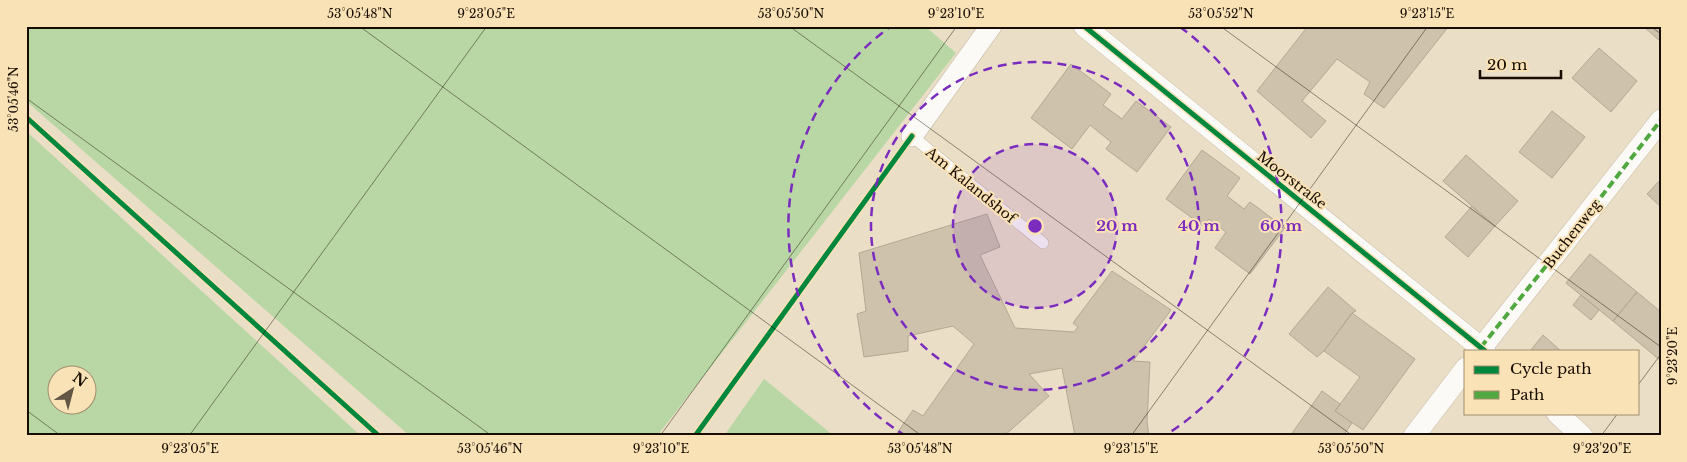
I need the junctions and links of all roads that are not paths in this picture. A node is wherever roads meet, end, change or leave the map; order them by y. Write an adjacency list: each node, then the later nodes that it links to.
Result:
1 (1084, 26): 6 (street, Moorstraße)
2 (986, 29): 4 (street, Am Kalandshof)
3 (1661, 120): 6 (street, Buchenweg)
4 (912, 136): 5 (lane, Am Kalandshof)
5 (1043, 243)
6 (1482, 350)
7 (1464, 371): 9 (street)
8 (1558, 414): 10 (street)
9 (1414, 436)
10 (1582, 436)

